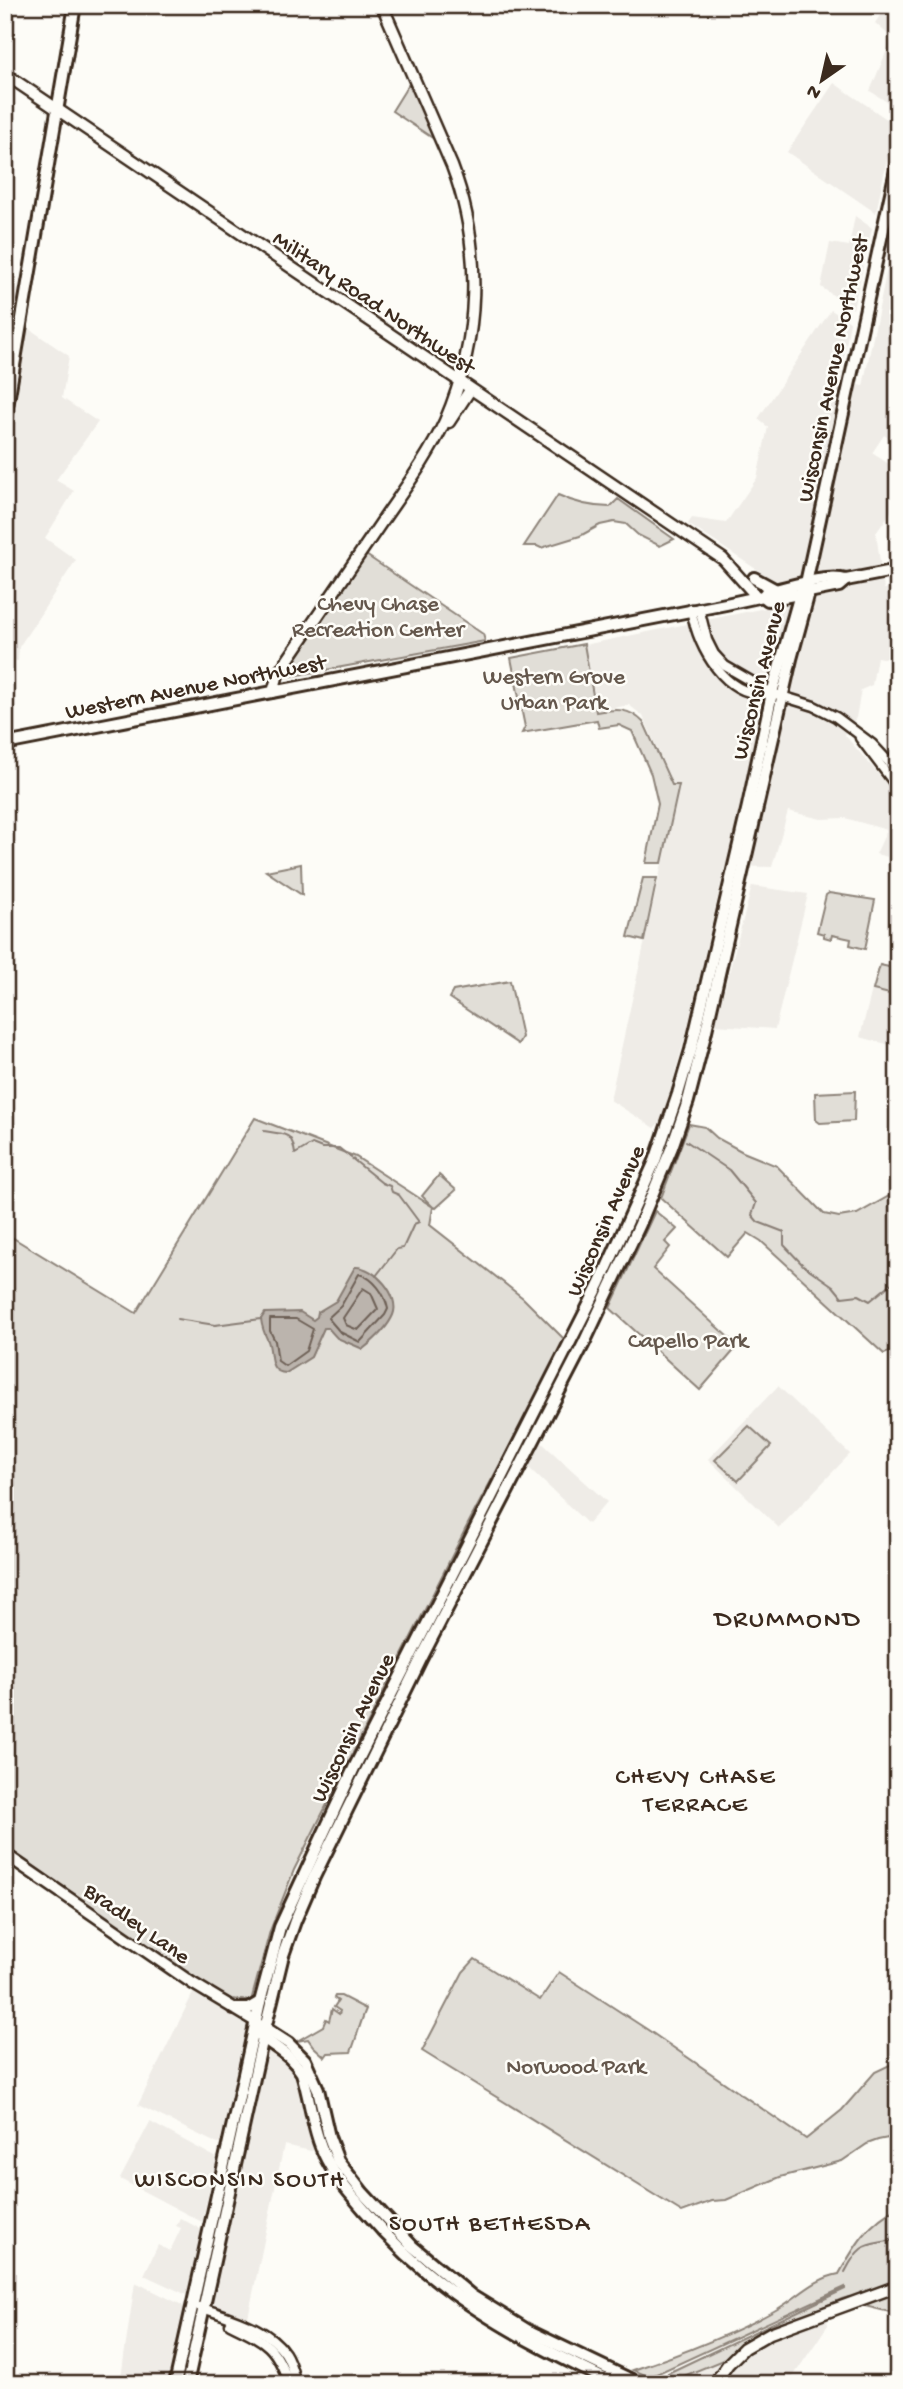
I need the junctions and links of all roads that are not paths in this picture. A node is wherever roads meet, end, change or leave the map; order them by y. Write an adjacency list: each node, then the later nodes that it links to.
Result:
1 (75, 5): 4 (main road)
2 (383, 5): 6 (main road)
3 (5, 74): 4 (main road, Military Road Northwest)
4 (57, 109): 6 (main road, Military Road Northwest); 9 (main road)
5 (898, 161): 15 (main road, Wisconsin Avenue Northwest)
6 (458, 382): 7 (main road, Military Road Northwest); 8 (main road)
7 (470, 390): 8 (main road); 10 (main road); 11 (main road, Military Road Northwest)
8 (455, 393): 10 (main road)
9 (5, 419)
10 (442, 426): 20 (main road)
11 (723, 559): 13 (main road, Military Road Northwest); 16 (main road, Military Road Northwest)
12 (898, 570): 15 (main road, Western Avenue Northwest)
13 (754, 578): 14 (main road); 16 (main road)
14 (776, 590): 15 (main road, Western Avenue Northwest); 16 (main road, Western Avenue Northwest)
15 (805, 590): 16 (main road, Western Avenue Northwest); 21 (main road, Wisconsin Avenue)
16 (759, 596): 17 (main road, Western Avenue Northwest)
17 (695, 608): 18 (street); 19 (street); 20 (main road, Western Avenue Northwest)
18 (755, 683): 19 (street); 21 (street)
19 (742, 688): 21 (street)
20 (273, 692): 23 (main road, Western Avenue Northwest)
21 (777, 695): 22 (street); 27 (main road, Wisconsin Avenue); 29 (main road, Wisconsin Avenue)
22 (856, 733): 24 (street); 25 (street)
23 (5, 744)
24 (898, 772)
25 (898, 788)
26 (5, 1854): 28 (main road, Bradley Lane)
27 (260, 2002): 28 (main road); 29 (main road, Wisconsin Avenue)
28 (234, 2009): 29 (main road, Bradley Lane)
29 (258, 2027): 30 (main road); 31 (main road); 33 (main road, Wisconsin Avenue)
30 (328, 2161): 31 (main road); 38 (main road)
31 (345, 2171): 39 (main road)
32 (898, 2286): 40 (main road)
33 (199, 2306): 34 (main road, Wisconsin Avenue); 35 (main road, Wisconsin Avenue); 36 (street); 37 (street)
34 (175, 2384)
35 (187, 2384)
36 (289, 2384)
37 (296, 2384)
38 (615, 2384)
39 (640, 2384)
40 (714, 2384)

